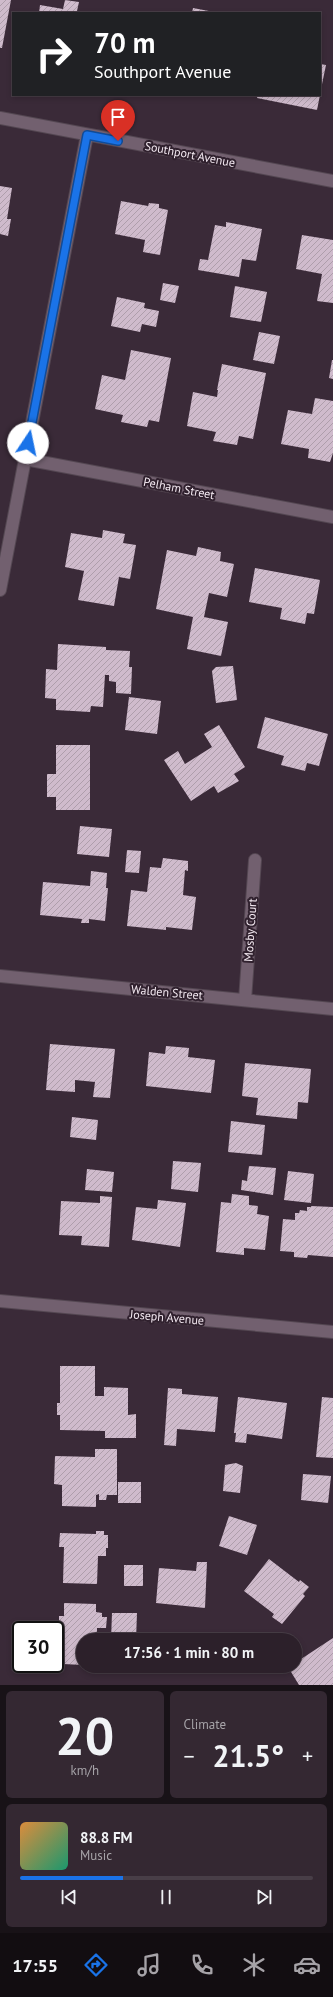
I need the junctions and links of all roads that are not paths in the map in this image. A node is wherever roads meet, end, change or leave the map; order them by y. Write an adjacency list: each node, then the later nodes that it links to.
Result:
1 (0, 118): 2 (street, Southport Avenue)
2 (87, 135): 3 (street, Southport Avenue); 4 (street)
3 (333, 181)
4 (25, 459): 5 (street, Pelham Street); 6 (street)
5 (333, 517)
6 (0, 590)
7 (255, 860): 9 (street, Mosby Court)
8 (0, 976): 9 (street, Walden Street)
9 (245, 1000): 10 (street, Walden Street)
10 (333, 1008)
11 (0, 1301): 12 (street, Joseph Avenue)
12 (333, 1332)

